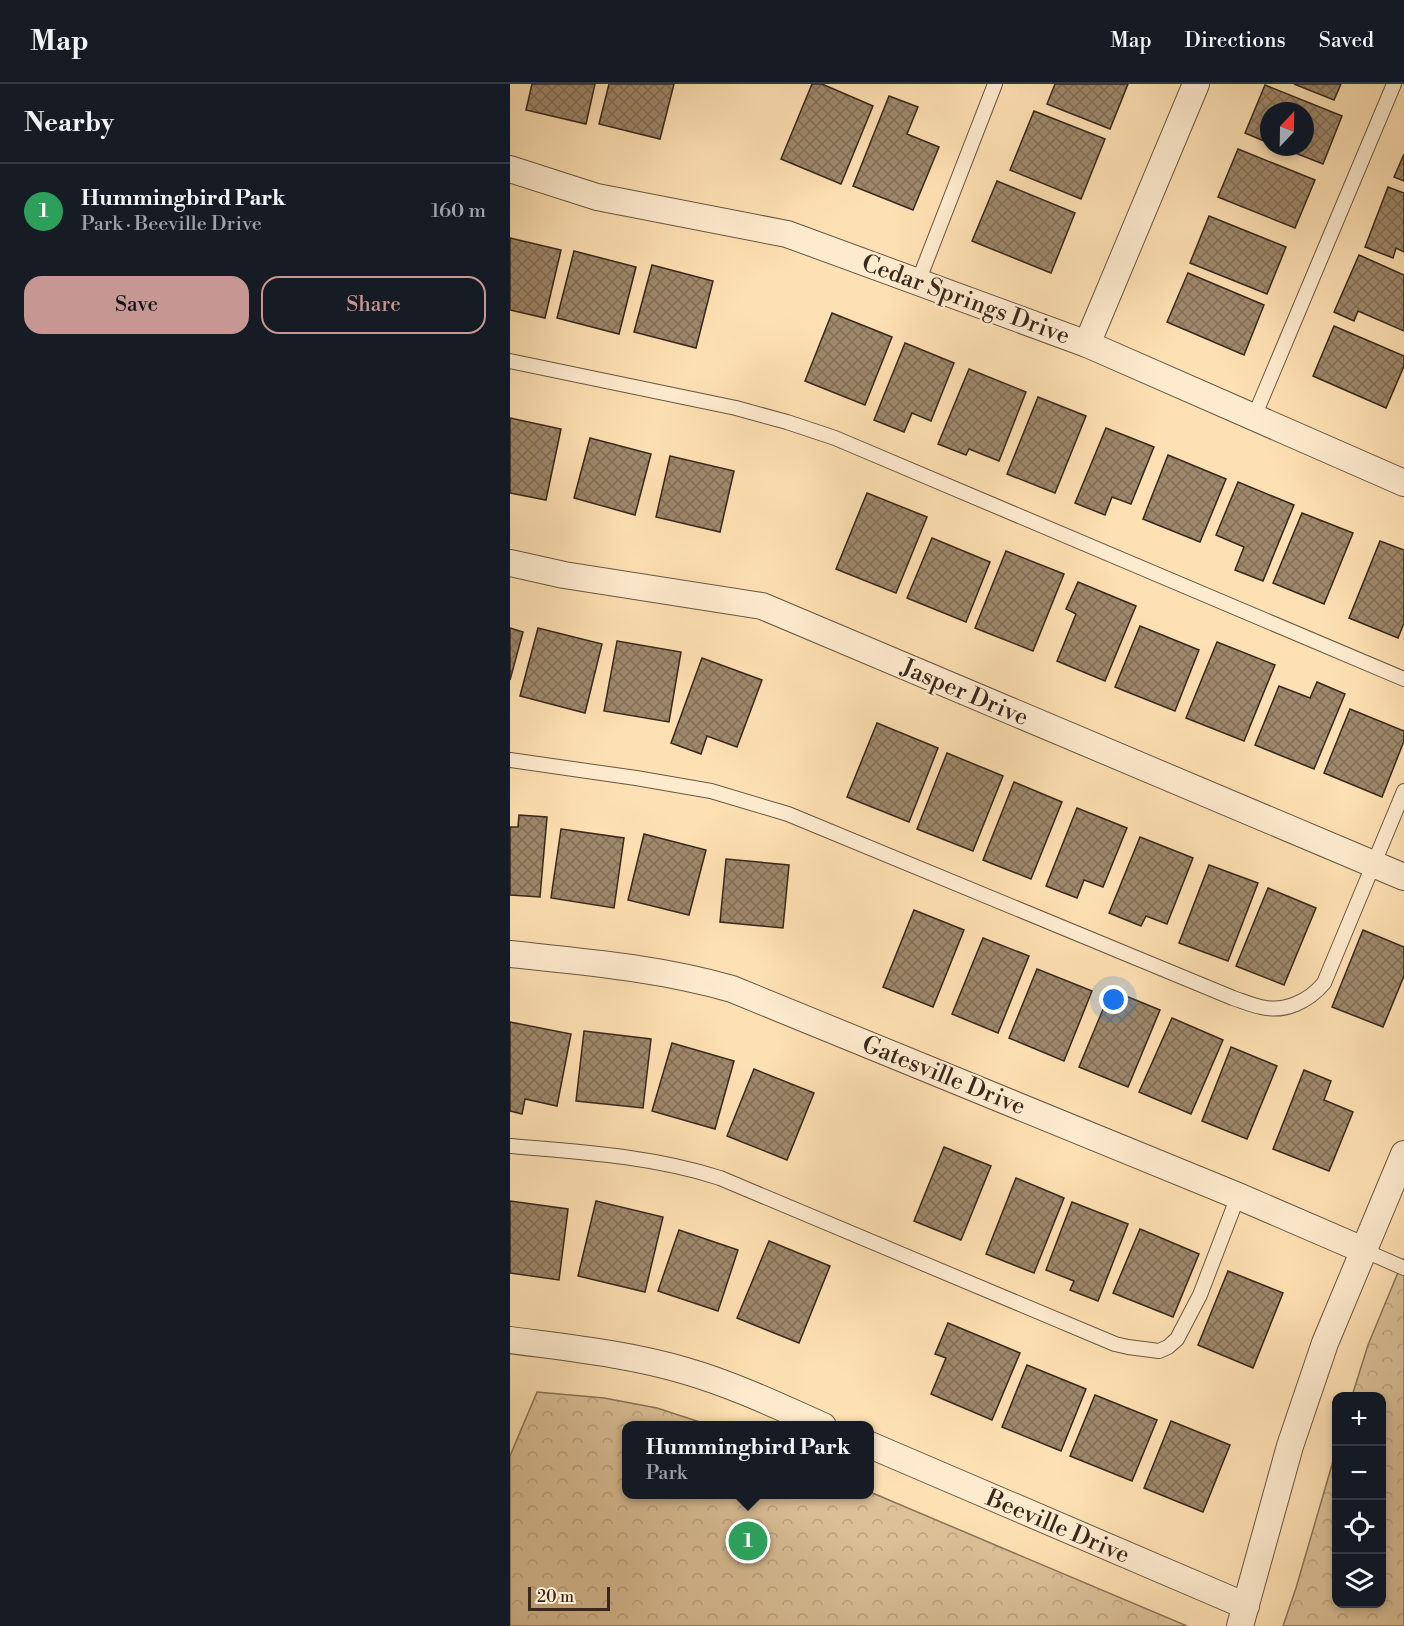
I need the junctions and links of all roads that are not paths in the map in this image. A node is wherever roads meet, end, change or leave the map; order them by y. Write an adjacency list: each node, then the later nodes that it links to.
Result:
1 (995, 84): 5 (lane)
2 (1196, 84): 6 (street)
3 (1394, 84): 8 (lane)
4 (510, 170): 5 (street, Cedar Springs Drive)
5 (918, 282): 6 (street, Cedar Springs Drive)
6 (1087, 344): 8 (street, Cedar Springs Drive)
7 (510, 361): 11 (lane)
8 (1254, 417): 9 (street, Cedar Springs Drive)
9 (1404, 483)
10 (510, 563): 14 (street, Jasper Drive)
11 (1404, 679)
12 (510, 760): 14 (lane)
13 (1404, 791): 14 (lane)
14 (1374, 865): 15 (street, Jasper Drive)
15 (1404, 878)
16 (510, 954): 19 (street, Gatesville Drive)
17 (510, 1146): 19 (lane)
18 (1404, 1154): 20 (street)
19 (1238, 1196): 20 (street, Gatesville Drive)
20 (1363, 1250): 21 (lane); 25 (street)
21 (1404, 1268)
22 (510, 1340): 23 (street)
23 (814, 1421)
24 (874, 1447): 25 (street, Beeville Drive)
25 (1243, 1616)

